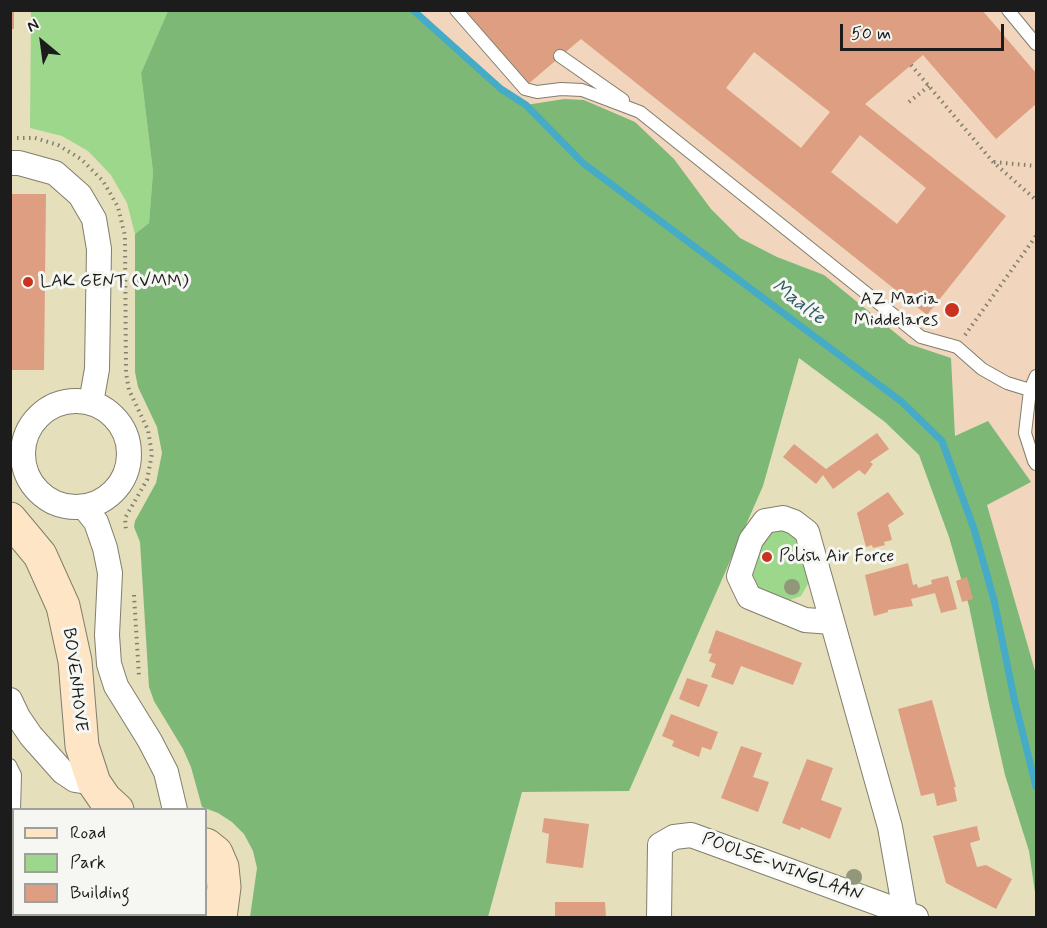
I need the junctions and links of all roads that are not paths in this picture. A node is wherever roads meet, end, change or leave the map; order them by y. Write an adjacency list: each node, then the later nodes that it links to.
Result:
1 (456, 10): 5 (lane)
2 (1008, 10): 3 (lane)
3 (1036, 44)
4 (560, 56): 5 (lane)
5 (640, 112): 8 (lane)
6 (10, 163): 9 (street)
7 (1036, 376): 8 (lane)
8 (1030, 390): 11 (lane)
9 (91, 403): 10 (street); 12 (street)
10 (17, 437): 12 (street)
11 (1036, 464)
12 (84, 507): 20 (street)
13 (10, 519): 17 (street, BOVENHOVE)
14 (832, 622): 14 (street, POOLSE-WINGLAAN); 22 (street, POOLSE-WINGLAAN)
15 (10, 700): 17 (street)
16 (10, 765): 18 (lane)
17 (94, 783): 19 (street, BOVENHOVE)
18 (14, 808)
19 (115, 808)
20 (175, 808)
21 (207, 846): 23 (street)
22 (912, 915): 24 (street, POOLSE-WINGLAAN)
23 (220, 918)
24 (659, 918)

